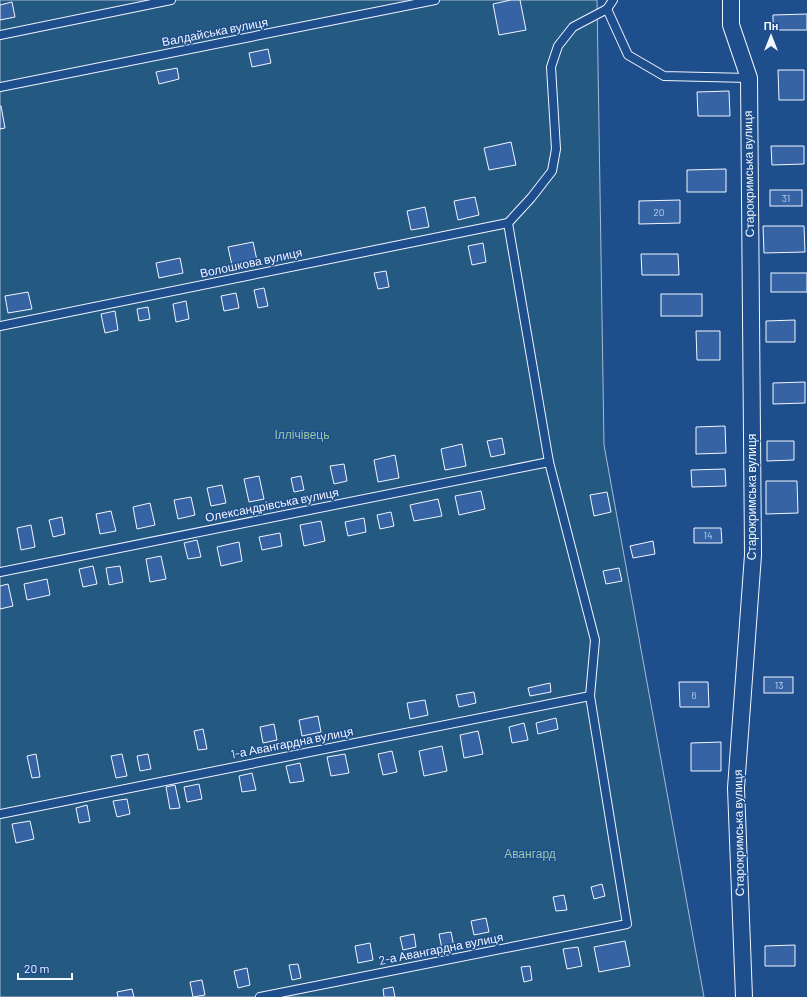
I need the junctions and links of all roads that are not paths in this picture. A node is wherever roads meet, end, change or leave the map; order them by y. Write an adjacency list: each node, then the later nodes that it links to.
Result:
1 (171, 0): 6 (lane)
2 (436, 0): 8 (lane, Валдайська вулиця)
3 (613, 0): 5 (lane)
4 (731, 0): 7 (street, Старокримська вулиця)
5 (607, 9): 7 (lane); 9 (lane)
6 (0, 35)
7 (748, 78): 16 (street, Старокримська вулиця)
8 (0, 87)
9 (508, 222): 10 (lane, Волошкова вулиця); 11 (lane)
10 (0, 326)
11 (549, 462): 12 (lane, Олександрівська вулиця); 13 (lane)
12 (0, 572)
13 (590, 696): 14 (lane, 1-а Авангардна вулиця); 15 (lane, 2-а Авангардна вулиця)
14 (0, 814)
15 (260, 997)
16 (744, 997)

